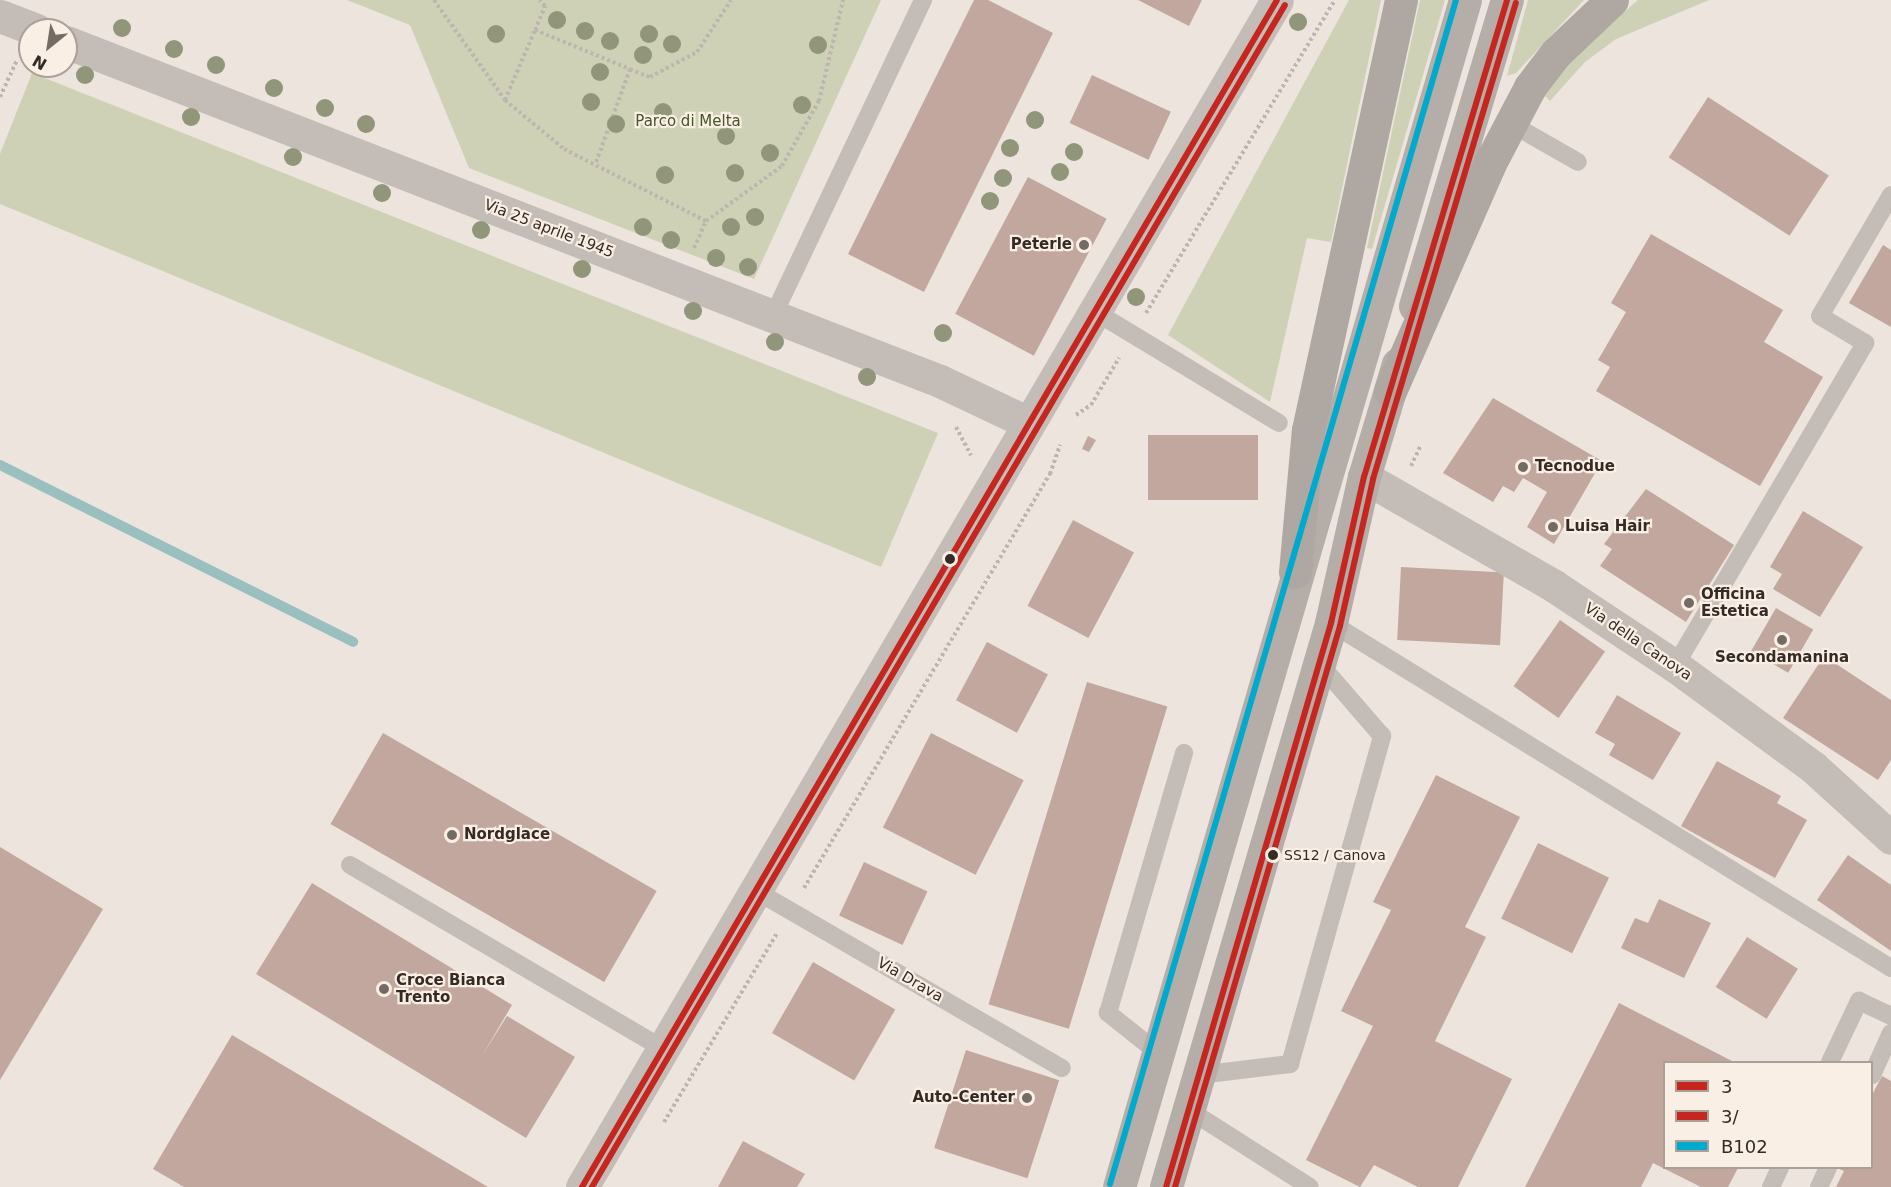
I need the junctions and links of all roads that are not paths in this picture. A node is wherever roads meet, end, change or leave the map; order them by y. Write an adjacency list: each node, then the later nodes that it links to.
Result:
1 (923, 0): 14 (lane)
2 (1277, 0): 13 (street)
3 (1401, 0): 19 (highway)
4 (1465, 0): 19 (main road)
5 (1507, 0): 15 (main road)
6 (1612, 0): 10 (highway)
7 (0, 16): 8 (street)
8 (18, 31)
9 (78, 47): 14 (street, Via 25 aprile 1945)
10 (1510, 123): 11 (lane); 15 (highway)
11 (1578, 162)
12 (1891, 195): 22 (lane)
13 (1094, 311): 16 (street); 17 (lane)
14 (773, 316): 16 (street, Via 25 aprile 1945)
15 (1390, 391): 18 (main road)
16 (1029, 423): 26 (street)
17 (1279, 423)
18 (1364, 477): 20 (main road); 22 (street, Via della Canova)
19 (1295, 572): 31 (main road)
20 (1331, 623): 21 (main road); 27 (lane)
21 (1318, 662): 35 (main road); 35 (lane)
22 (1675, 666): 24 (street, Via della Canova)
23 (1184, 753): 31 (lane)
24 (1891, 838)
25 (350, 865): 30 (lane)
26 (758, 892): 30 (street); 33 (lane, Via Drava)
27 (1891, 968)
28 (1891, 1016): 32 (lane)
29 (1891, 1033): 34 (lane)
30 (664, 1049): 39 (street)
31 (1157, 1052): 40 (main road)
32 (1830, 1061)
33 (1062, 1068)
34 (1873, 1073)
35 (1199, 1075): 36 (main road)
36 (1189, 1110): 41 (main road); 42 (lane)
37 (1779, 1169): 43 (lane)
38 (1827, 1169): 44 (lane)
39 (582, 1187)
40 (1119, 1187)
41 (1166, 1187)
42 (1310, 1187)
43 (1771, 1187)
44 (1819, 1187)

